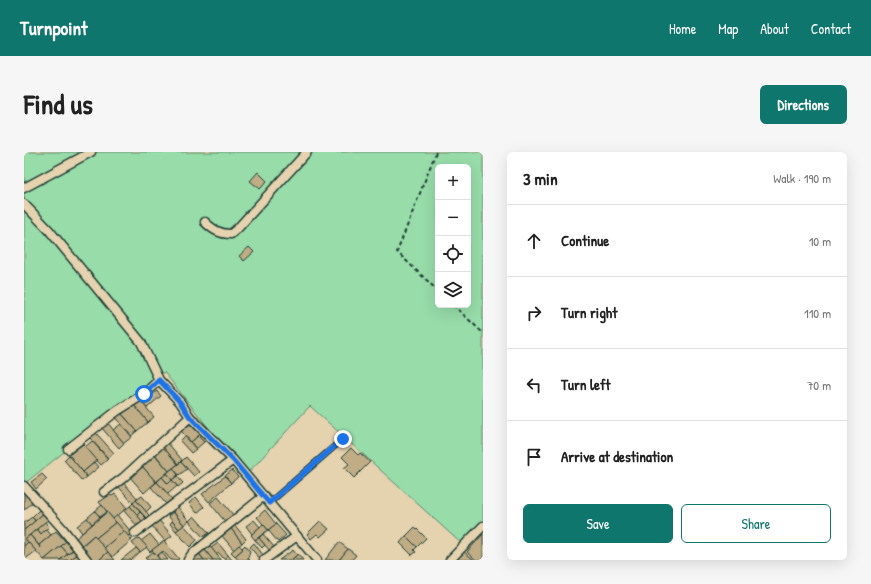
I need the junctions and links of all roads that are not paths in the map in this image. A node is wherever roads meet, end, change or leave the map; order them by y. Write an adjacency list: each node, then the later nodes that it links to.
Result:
1 (91, 152): 3 (street)
2 (307, 152): 5 (street)
3 (24, 188)
4 (24, 204): 6 (street)
5 (206, 222)
6 (159, 380): 7 (street); 9 (street)
7 (190, 417): 10 (street); 12 (street)
8 (343, 439): 14 (lane)
9 (68, 449)
10 (233, 460): 13 (street); 16 (street)
11 (24, 486): 18 (street)
12 (104, 492)
13 (264, 496): 14 (street); 19 (street)
14 (269, 503): 17 (street)
15 (483, 526): 22 (street)
16 (135, 534)
17 (297, 536): 20 (street); 21 (street)
18 (87, 560)
19 (188, 560)
20 (264, 560)
21 (317, 560)
22 (450, 560)

